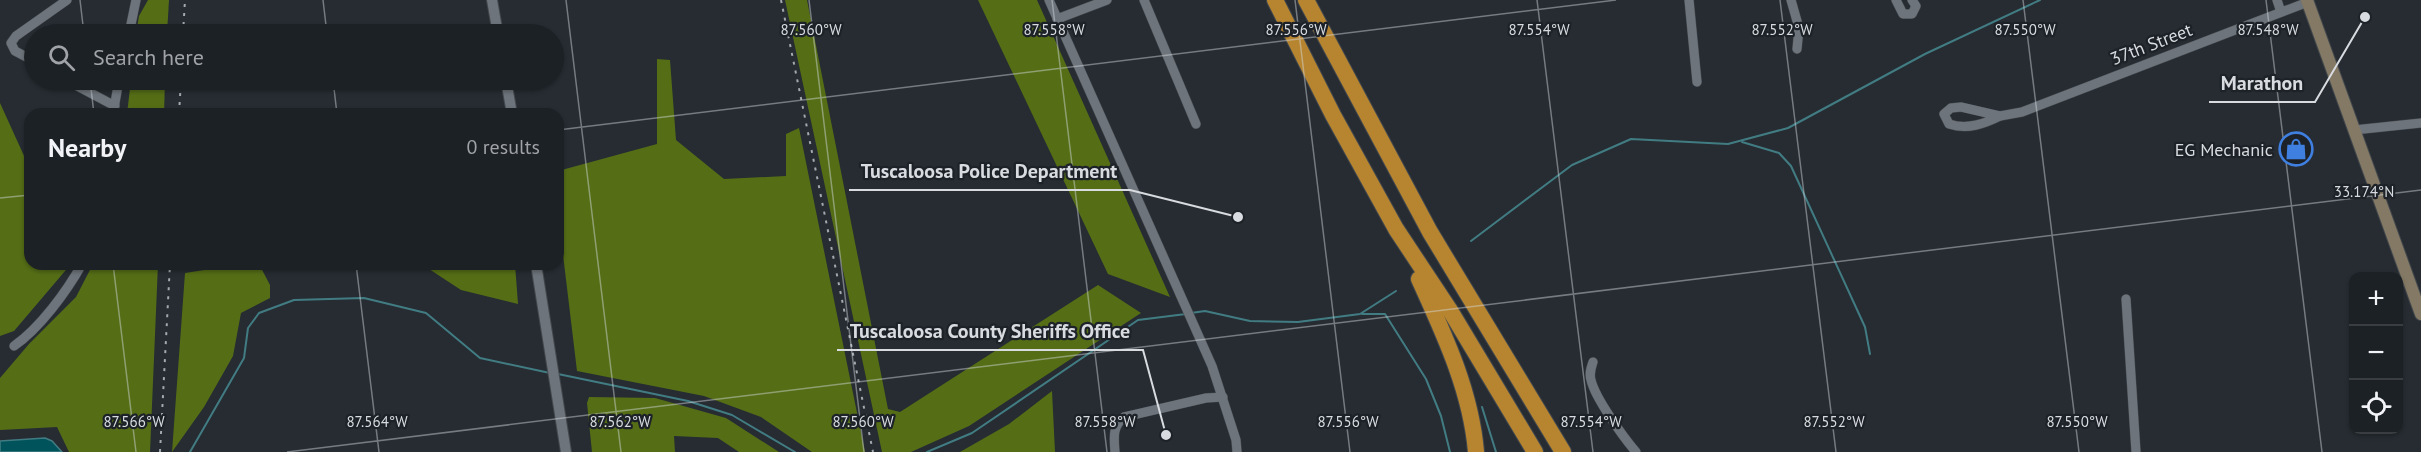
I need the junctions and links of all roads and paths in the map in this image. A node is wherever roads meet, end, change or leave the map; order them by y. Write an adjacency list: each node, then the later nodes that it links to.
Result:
1 (67, 0): 17 (street)
2 (136, 0): 18 (street)
3 (492, 0): 19 (street)
4 (1049, 0): 16 (street)
5 (1107, 0): 16 (street)
6 (1144, 0): 32 (street)
7 (1275, 0): 34 (highway)
8 (1306, 0): 42 (highway)
9 (1689, 0): 23 (street)
10 (1791, 0): 21 (street)
11 (1896, 0): 12 (street)
12 (1912, 0)
13 (2277, 0): 15 (street)
14 (2309, 1): 15 (street, 37th Street); 33 (main road)
15 (2281, 12): 30 (street, 37th Street)
16 (1057, 19): 41 (street)
17 (33, 24)
18 (131, 24)
19 (496, 24)
20 (24, 30): 22 (street)
21 (1797, 50)
22 (24, 56)
23 (1697, 82)
24 (82, 90): 27 (street)
25 (117, 90): 28 (street)
26 (508, 90): 29 (street)
27 (111, 108)
28 (114, 108)
29 (511, 108)
30 (2000, 116): 30 (street, 37th Street)
31 (2421, 123): 33 (street)
32 (1196, 124)
33 (2354, 130): 38 (main road)
34 (1396, 229): 46 (highway); 47 (highway)
35 (78, 270): 39 (street)
36 (537, 270): 43 (street)
37 (2126, 299): 51 (street)
38 (2421, 314)
39 (15, 346)
40 (1593, 362): 50 (street)
41 (1223, 397): 44 (street); 45 (street)
42 (1534, 403): 48 (highway); 49 (highway)
43 (566, 452)
44 (1114, 452)
45 (1237, 452)
46 (1476, 452)
47 (1535, 452)
48 (1563, 452)
49 (1574, 452)
50 (1636, 452)
51 (2136, 452)

